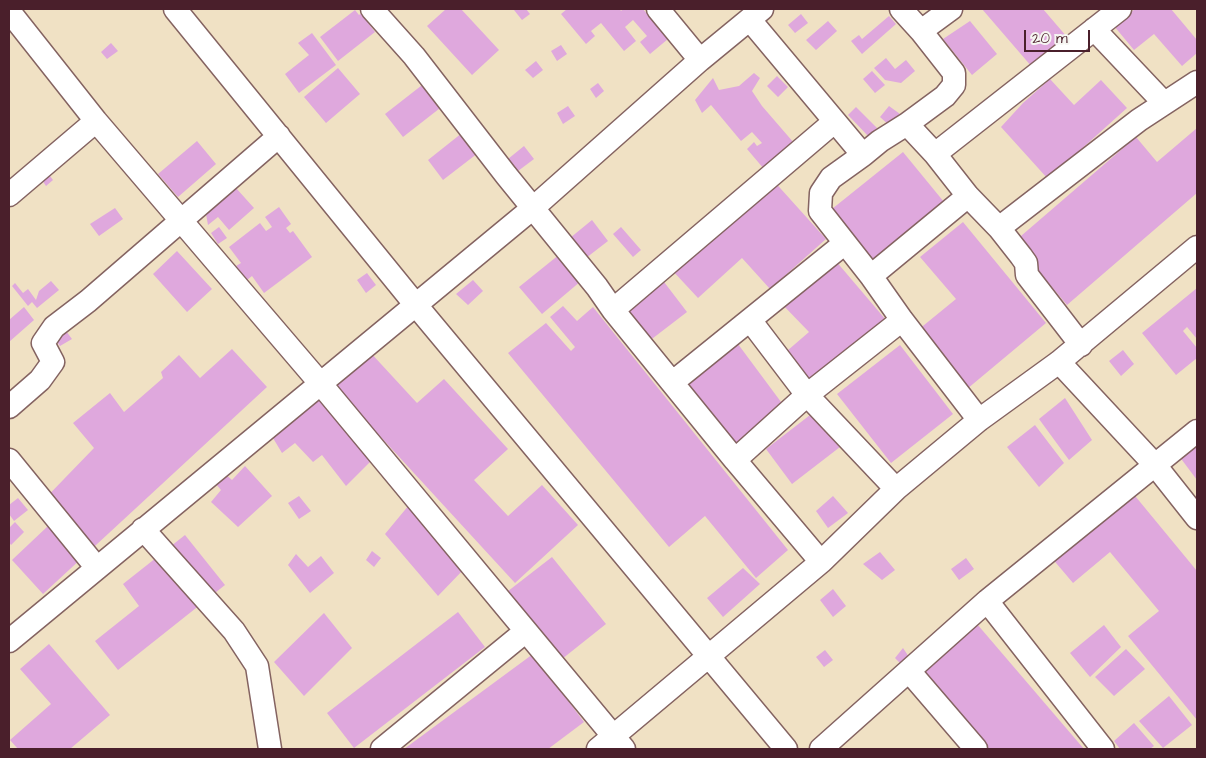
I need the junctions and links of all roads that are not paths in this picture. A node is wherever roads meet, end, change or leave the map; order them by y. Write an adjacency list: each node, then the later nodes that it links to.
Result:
1 (175, 9): 17 (street)
2 (372, 9): 22 (street)
3 (658, 9): 11 (street)
4 (901, 9): 10 (street)
5 (951, 9): 10 (street)
6 (1120, 9): 9 (street)
7 (14, 15): 14 (street)
8 (756, 15): 11 (street); 15 (street)
9 (1094, 29): 13 (street); 18 (street)
10 (921, 31): 16 (street)
11 (700, 60): 22 (street)
12 (1197, 82): 13 (street)
13 (1164, 103): 24 (street)
14 (96, 121): 20 (street); 23 (street)
15 (834, 122): 19 (street); 29 (street)
16 (908, 124): 18 (street); 19 (street)
17 (279, 136): 23 (street); 28 (street)
18 (935, 154): 21 (street)
19 (863, 155): 25 (street)
20 (9, 194)
21 (968, 196): 24 (street); 27 (street)
22 (533, 208): 28 (street); 29 (street)
23 (180, 221): 34 (street); 37 (street)
24 (999, 228): 32 (street)
25 (845, 243): 27 (street); 30 (street)
26 (1197, 247): 32 (street)
27 (871, 276): 31 (street)
28 (416, 304): 34 (street); 51 (street)
29 (613, 310): 35 (street)
30 (750, 320): 35 (street); 36 (street)
31 (902, 320): 36 (street); 38 (street)
32 (1080, 345): 33 (street)
33 (1059, 362): 38 (street); 42 (street)
34 (320, 382): 45 (street); 49 (street)
35 (673, 382): 41 (street)
36 (807, 395): 41 (street); 43 (street)
37 (9, 406)
38 (979, 420): 43 (street)
39 (1197, 431): 42 (street)
40 (9, 460): 47 (street)
41 (735, 460): 46 (street)
42 (1155, 465): 44 (street); 48 (street)
43 (896, 489): 46 (street)
44 (1197, 518)
45 (143, 529): 47 (street); 54 (street)
46 (821, 562): 51 (street)
47 (98, 568): 50 (street)
48 (987, 601): 52 (street); 59 (street)
49 (526, 631): 53 (street); 55 (street)
50 (9, 641)
51 (709, 656): 53 (street); 56 (street)
52 (909, 671): 57 (street); 58 (street)
53 (612, 745)
54 (270, 749)
55 (382, 749)
56 (786, 749)
57 (821, 749)
58 (976, 749)
59 (1102, 749)

